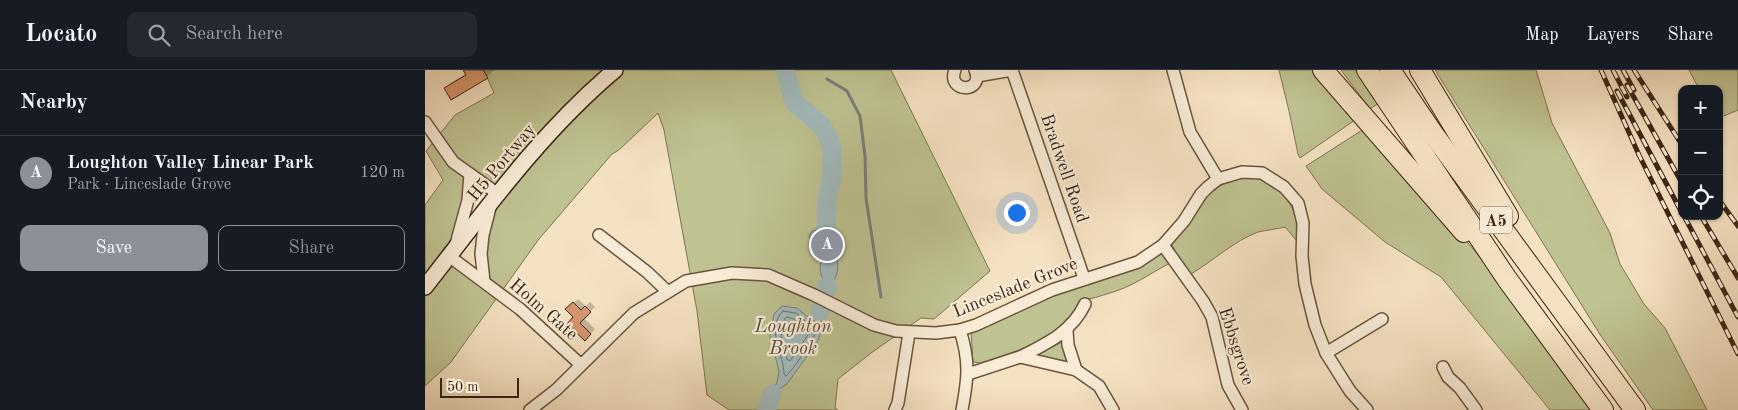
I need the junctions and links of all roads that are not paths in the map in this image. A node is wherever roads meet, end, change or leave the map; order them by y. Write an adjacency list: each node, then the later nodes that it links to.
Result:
1 (615, 70): 13 (street, H5 Portway)
2 (955, 70): 9 (street, Bradwell Road)
3 (1012, 70): 9 (street, Bradwell Road); 17 (street, Bradwell Road)
4 (1173, 70): 12 (street)
5 (1323, 70): 18 (highway)
6 (1367, 70): 18 (highway, A5)
7 (1390, 70): 31 (highway, A5)
8 (1420, 70): 31 (highway)
9 (976, 73)
10 (425, 122): 11 (street)
11 (470, 174): 13 (street); 16 (street)
12 (1218, 179): 15 (street, Linceslade Grove); 27 (street, Linceslade Grove)
13 (495, 198): 16 (street, H5 Portway); 19 (street, Holm Gate)
14 (599, 235): 21 (street)
15 (1163, 245): 17 (street, Linceslade Grove); 38 (street, Ebbsgrove)
16 (452, 253): 19 (street, Holm Gate); 20 (street, H5 Portway)
17 (1084, 278): 24 (street, Linceslade Grove)
18 (1507, 279): 41 (highway, A5)
19 (484, 281): 29 (street, Holm Gate)
20 (425, 287)
21 (668, 292): 26 (street, Linceslade Grove); 29 (street, Linceslade Grove)
22 (1085, 304): 25 (street)
23 (1382, 319): 27 (street)
24 (960, 330): 26 (street, Linceslade Grove); 33 (street)
25 (1067, 331): 28 (street); 32 (street)
26 (909, 333): 35 (street)
27 (1327, 353): 39 (street, Linceslade Grove)
28 (1020, 357): 32 (street); 33 (street)
29 (580, 364): 34 (street, Linceslade Grove)
30 (1443, 368): 40 (street)
31 (1605, 369): 42 (highway, A5)
32 (1076, 370): 37 (street)
33 (968, 374): 36 (street)
34 (530, 410)
35 (895, 410)
36 (962, 410)
37 (1113, 410)
38 (1242, 410)
39 (1367, 410)
40 (1476, 410)
41 (1603, 410)
42 (1635, 410)

